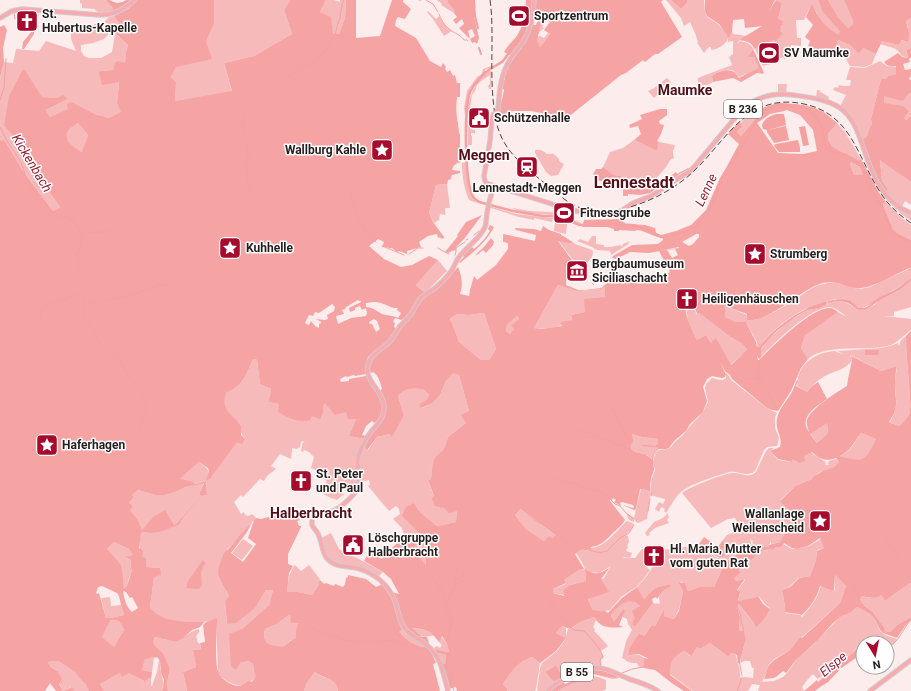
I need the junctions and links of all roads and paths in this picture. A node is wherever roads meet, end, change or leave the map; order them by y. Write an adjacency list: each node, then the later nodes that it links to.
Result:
1 (134, 0): 3 (main road)
2 (534, 0): 4 (main road)
3 (0, 18)
4 (494, 186): 5 (main road, B 236, bridge); 7 (main road)
5 (911, 213)
6 (911, 660): 10 (main road)
7 (448, 691)
8 (548, 691): 9 (main road, B 55)
9 (658, 691)
10 (870, 691)

